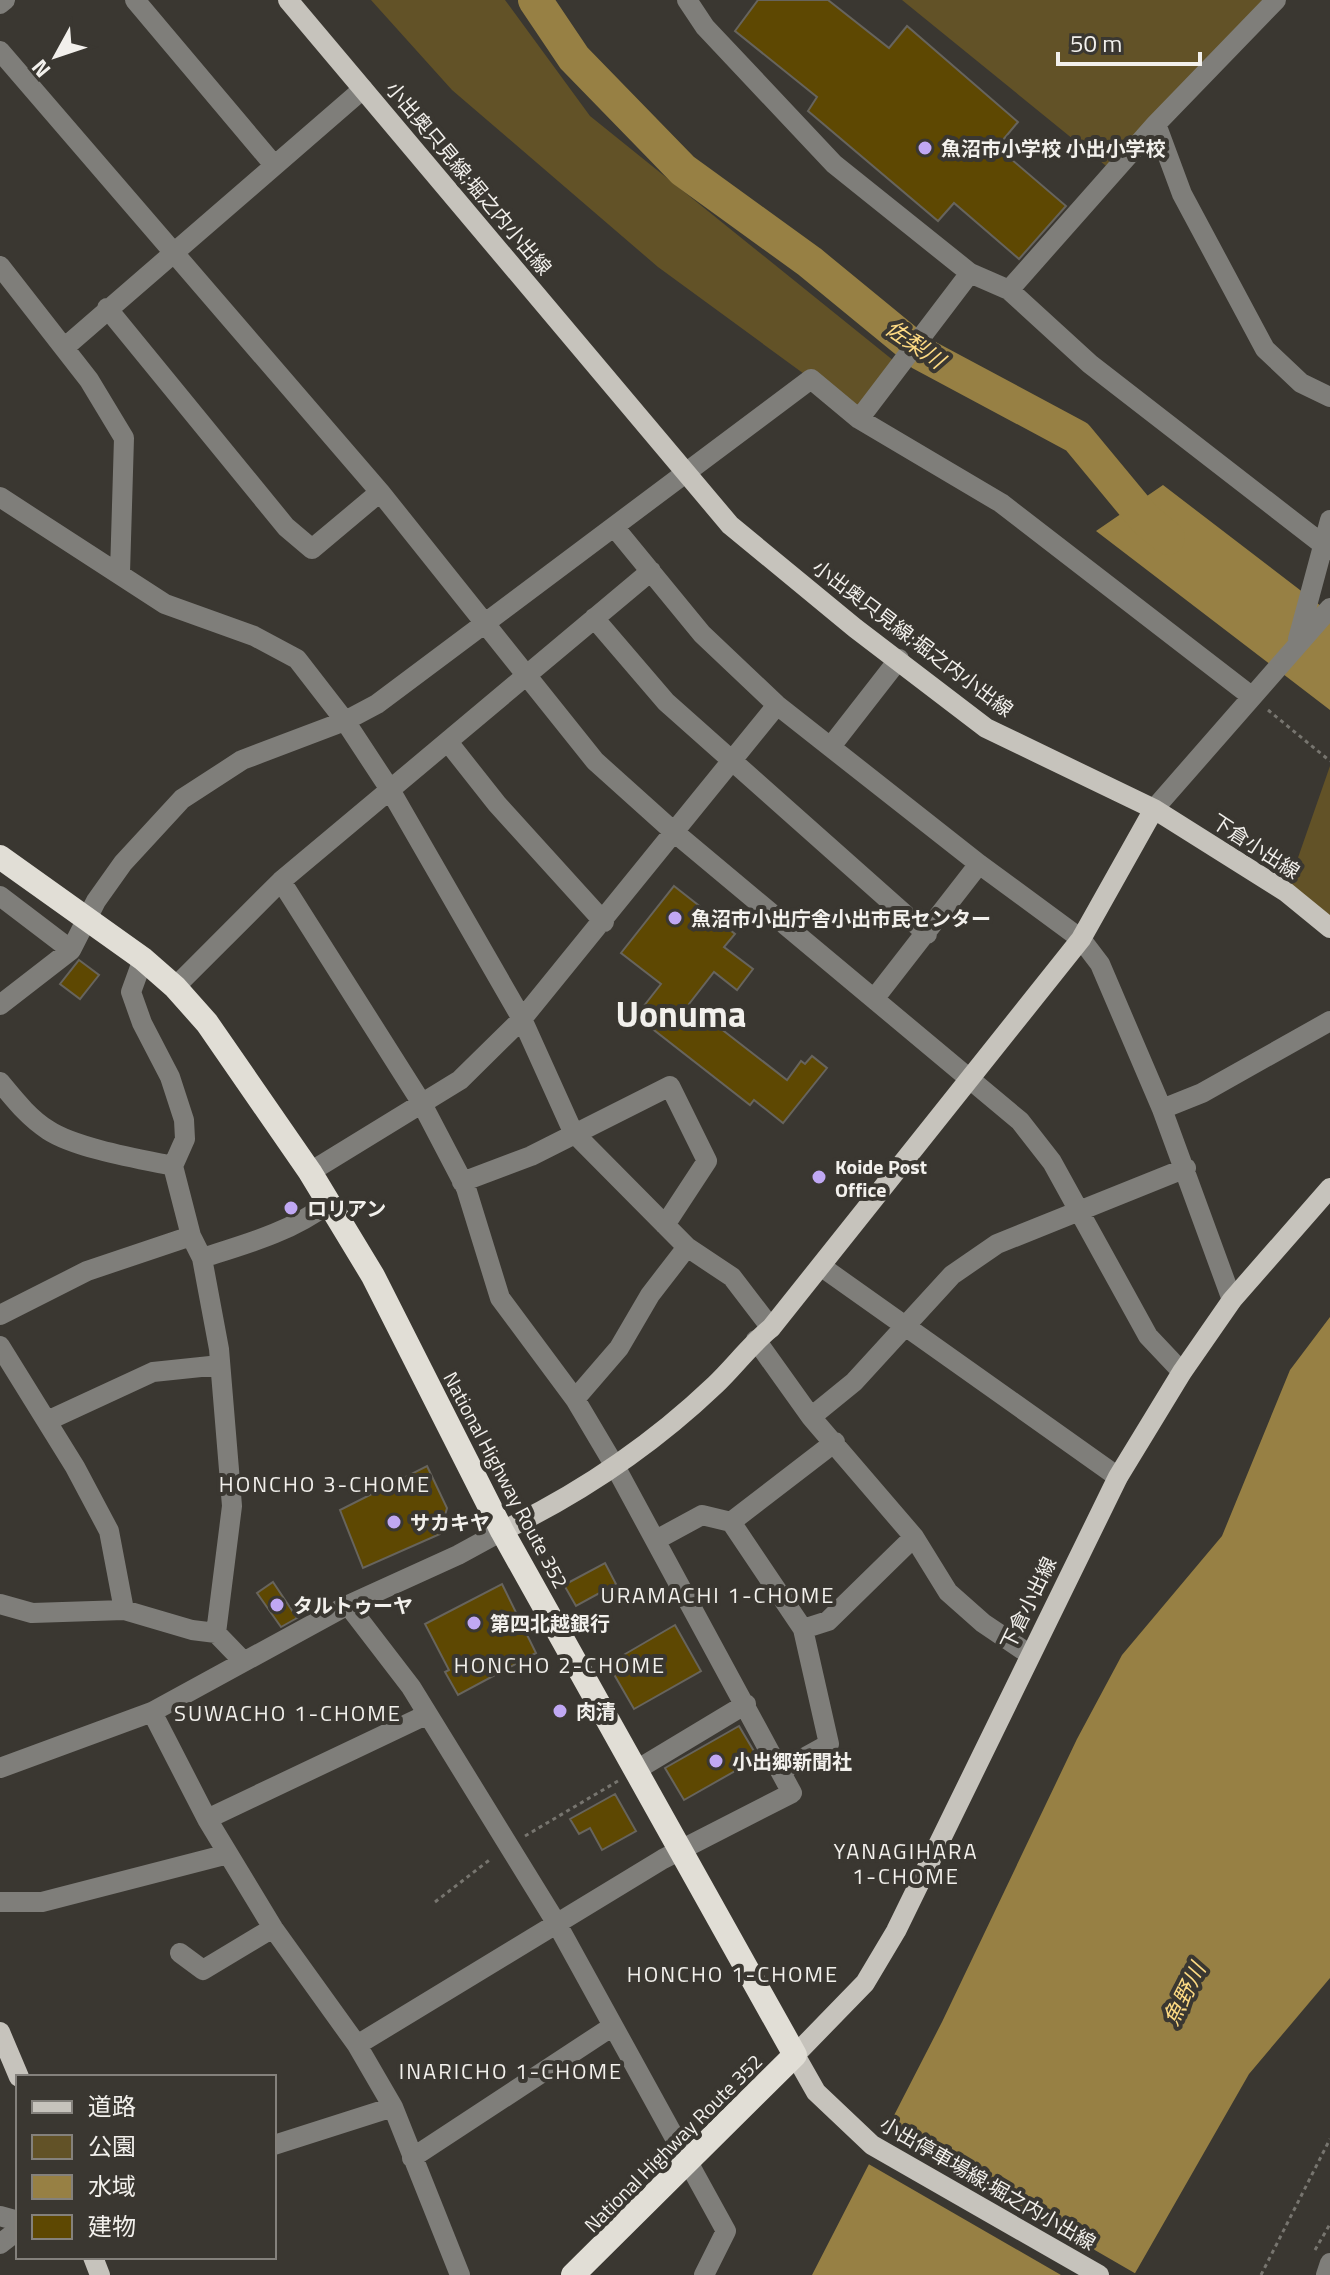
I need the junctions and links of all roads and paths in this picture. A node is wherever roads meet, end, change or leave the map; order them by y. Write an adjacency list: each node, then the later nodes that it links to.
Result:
1 (5, 0): 6 (street)
2 (135, 0): 10 (street)
3 (288, 0): 8 (main road, 小出奥只見線;堀之内小出線)
4 (687, 0): 13 (street)
5 (1276, 0): 9 (street)
6 (0, 4)
7 (0, 51): 11 (street)
8 (363, 89): 10 (street); 19 (main road, 小出奥只見線;堀之内小出線)
9 (1156, 124): 14 (street); 17 (street)
10 (274, 165): 11 (street)
11 (171, 253): 15 (street); 20 (street)
12 (0, 266): 16 (street)
13 (966, 278): 14 (street); 18 (street)
14 (1009, 290): 24 (street)
15 (107, 308): 16 (street); 20 (street)
16 (64, 348): 26 (street)
17 (1330, 397)
18 (863, 414): 19 (street); 33 (street)
19 (685, 474): 23 (street); 31 (main road, 小出奥只見線;堀之内小出線)
20 (380, 492): 29 (street)
21 (0, 497): 26 (street)
22 (1330, 520): 24 (street)
23 (615, 528): 25 (street); 29 (street)
24 (1326, 546): 30 (street)
25 (651, 571): 28 (street); 34 (street)
26 (120, 573): 35 (street)
27 (1330, 608): 30 (street)
28 (594, 618): 32 (street); 38 (street)
29 (486, 622): 32 (street); 35 (street)
30 (1297, 641): 33 (street)
31 (899, 659): 37 (street); 41 (main road, 小出奥只見線;堀之内小出線)
32 (525, 676): 36 (street); 42 (street)
33 (1251, 696): 39 (path); 41 (street)
34 (777, 705): 37 (street); 38 (street)
35 (345, 721): 40 (street); 47 (street)
36 (448, 742): 40 (street); 48 (street)
37 (832, 745): 44 (street)
38 (732, 761): 42 (street); 50 (street)
39 (1330, 761)
40 (389, 788): 45 (street); 57 (street)
41 (1154, 809): 49 (main road, 下倉小出線); 51 (main road)
42 (674, 832): 48 (street); 55 (street)
43 (0, 857): 47 (highway, National Highway Route 352)
44 (979, 864): 50 (street); 51 (street)
45 (281, 881): 54 (street); 61 (street)
46 (0, 896): 52 (street)
47 (87, 921): 52 (street); 53 (highway, National Highway Route 352)
48 (604, 922): 57 (street)
49 (1330, 928)
50 (927, 934): 55 (street)
51 (1081, 939): 59 (main road); 62 (street)
52 (71, 950): 56 (street)
53 (143, 959): 54 (highway, National Highway Route 352); 64 (street)
54 (175, 987): 66 (highway, National Highway Route 352)
55 (874, 999): 59 (street)
56 (0, 1005)
57 (522, 1019): 61 (street); 63 (street)
58 (1330, 1021): 62 (street)
59 (972, 1077): 70 (street); 75 (main road)
60 (0, 1082): 64 (street)
61 (421, 1102): 66 (street); 67 (street)
62 (1162, 1109): 65 (street)
63 (573, 1132): 67 (street); 71 (street); 71 (street)
64 (173, 1166): 72 (street)
65 (1186, 1168): 70 (street); 76 (street)
66 (310, 1172): 69 (highway, National Highway Route 352)
67 (462, 1182): 83 (street)
68 (1330, 1188): 76 (main road, 下倉小出線)
69 (329, 1203): 74 (street); 90 (highway, National Highway Route 352)
70 (1079, 1209): 78 (street); 82 (street)
71 (665, 1225): 73 (street)
72 (191, 1236): 74 (street); 77 (street)
73 (687, 1247): 79 (street); 83 (street)
74 (202, 1258): 81 (street)
75 (822, 1267): 78 (street); 79 (main road)
76 (1232, 1300): 82 (main road, 下倉小出線)
77 (0, 1315)
78 (906, 1325): 84 (street); 88 (street)
79 (764, 1334): 84 (street); 87 (main road)
80 (0, 1346): 85 (street)
81 (220, 1365): 85 (street); 97 (street)
82 (1182, 1372): 88 (main road, 下倉小出線)
83 (575, 1399): 87 (street)
84 (811, 1417): 86 (street)
85 (47, 1421): 95 (street)
86 (835, 1442): 89 (street); 91 (street)
87 (616, 1468): 90 (main road); 92 (street)
88 (1118, 1477): 98 (main road, 下倉小出線)
89 (731, 1522): 92 (street); 96 (street)
90 (502, 1531): 94 (street); 105 (highway, National Highway Route 352)
91 (914, 1537): 96 (street); 98 (street)
92 (656, 1540): 100 (street)
93 (1, 1602): 95 (street)
94 (348, 1605): 99 (street); 102 (street)
95 (124, 1610): 97 (street)
96 (803, 1629): 104 (street)
97 (216, 1633): 99 (street)
98 (1029, 1654): 119 (main road, 下倉小出線)
99 (243, 1661): 101 (street)
100 (746, 1704): 104 (street); 105 (street)
101 (152, 1712): 103 (street); 106 (street)
102 (426, 1715): 106 (street); 113 (street)
103 (0, 1768)
104 (782, 1770): 108 (street)
105 (628, 1775): 107 (path); 108 (highway, National Highway Route 352)
106 (207, 1819): 110 (street)
107 (521, 1839)
108 (681, 1849): 113 (street); 119 (highway, National Highway Route 352)
109 (498, 1853): 112 (path)
110 (228, 1854): 111 (street); 114 (street)
111 (0, 1902)
112 (435, 1902)
113 (557, 1924): 116 (street); 118 (street)
114 (273, 1928): 115 (street); 118 (street)
115 (180, 1953)
116 (613, 2026): 124 (street); 125 (street)
117 (0, 2032): 120 (main road)
118 (357, 2045): 121 (street)
119 (795, 2055): 125 (highway, National Highway Route 352); 132 (main road, 小出停車場線;堀之内小出線)
120 (18, 2075)
121 (393, 2107): 123 (street); 124 (street)
122 (1330, 2139): 133 (path)
123 (276, 2144)
124 (412, 2158): 129 (street)
125 (687, 2164): 130 (highway, National Highway Route 352); 131 (street)
126 (16, 2232): 127 (street)
127 (0, 2244)
128 (1330, 2263): 134 (street)
129 (460, 2275)
130 (573, 2275)
131 (704, 2275)
132 (1099, 2275)
133 (1261, 2275)
134 (1326, 2275)

